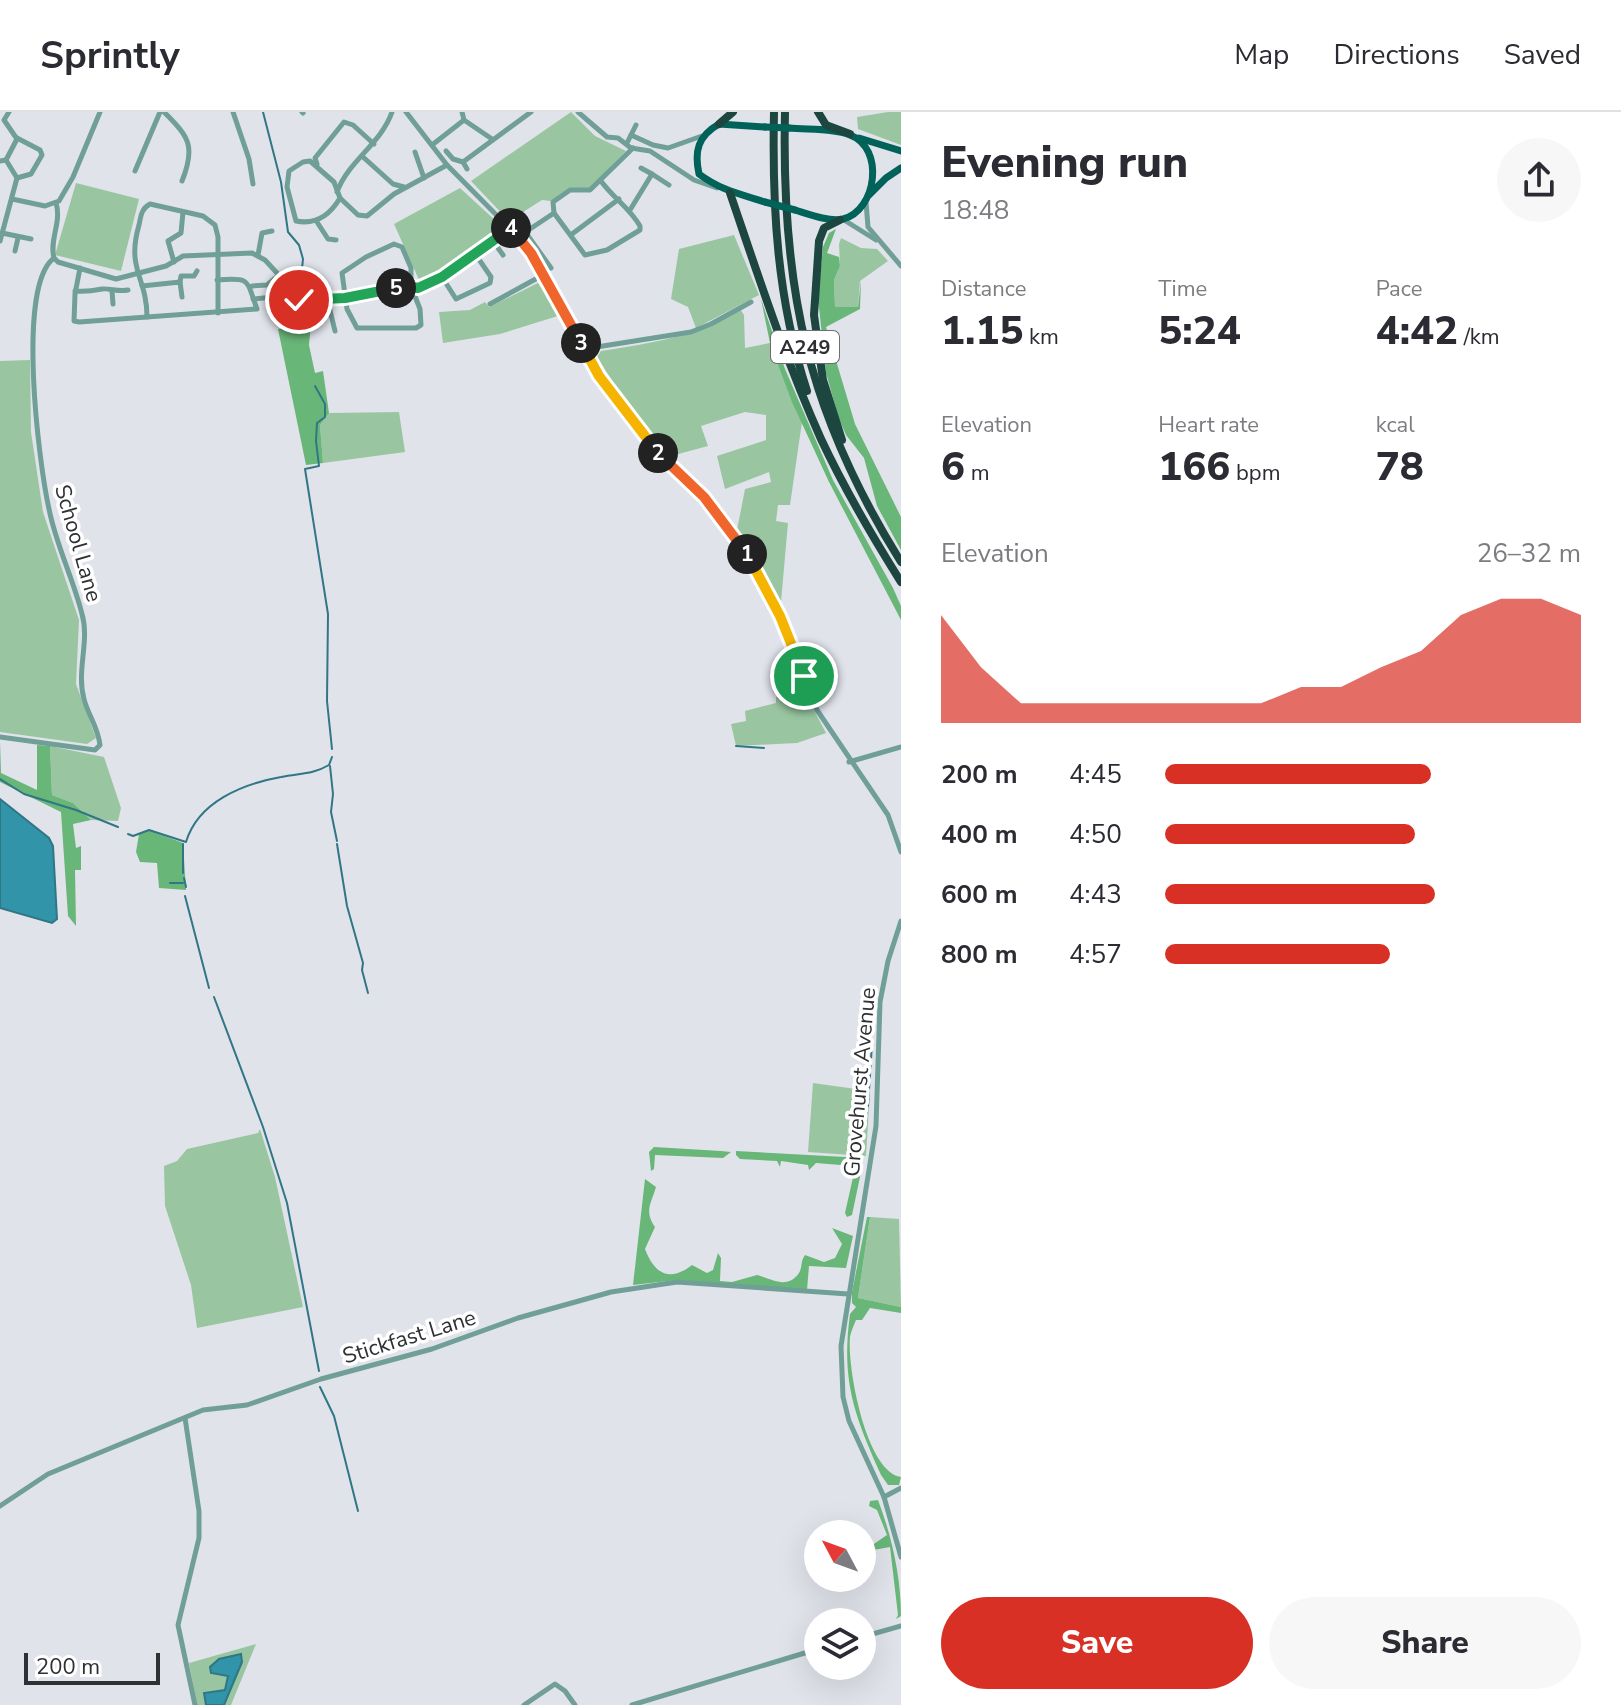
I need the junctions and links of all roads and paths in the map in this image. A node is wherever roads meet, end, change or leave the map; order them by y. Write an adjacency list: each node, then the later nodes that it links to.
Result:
1 (9, 112): 21 (street)
2 (100, 112): 55 (street, School Lane)
3 (162, 112): 39 (street); 43 (street)
4 (233, 112): 45 (street)
5 (392, 112): 25 (street)
6 (406, 112): 26 (street)
7 (462, 112): 16 (street)
8 (514, 112): 15 (street)
9 (531, 112): 15 (street)
10 (578, 112): 22 (street)
11 (733, 112): 17 (highway)
12 (774, 112): 111 (highway, A249)
13 (785, 112): 110 (highway, A249)
14 (818, 112): 18 (highway)
15 (521, 118): 24 (street)
16 (464, 120): 24 (street); 26 (street)
17 (719, 124): 18 (main road, bridge); 20 (main road)
18 (850, 134): 29 (main road); 52 (main road)
19 (631, 135): 22 (street); 23 (street); 27 (street)
20 (702, 136): 23 (street); 49 (main road)
21 (17, 138): 32 (street); 41 (street)
22 (618, 138): 27 (street)
23 (640, 138): 27 (street)
24 (492, 139): 33 (street)
25 (374, 144): 31 (street); 34 (street)
26 (432, 145): 35 (street)
27 (631, 146): 44 (street); 49 (street)
28 (446, 151): 33 (street)
29 (901, 151)
30 (415, 152): 42 (street)
31 (363, 157): 46 (street); 51 (street)
32 (3, 160): 41 (street)
33 (463, 162): 38 (street)
34 (317, 165): 51 (street); 62 (street)
35 (447, 165): 42 (street); 63 (street)
36 (641, 168): 40 (street)
37 (901, 168): 52 (main road)
38 (467, 169)
39 (135, 171)
40 (652, 174): 47 (street); 56 (street)
41 (17, 178): 53 (street)
42 (424, 178): 48 (street)
43 (182, 181)
44 (601, 181): 54 (street); 58 (street)
45 (253, 184)
46 (393, 184): 48 (street); 50 (street)
47 (669, 185)
48 (405, 187): 50 (street)
49 (730, 193): 61 (main road, bridge); 111 (highway, A249)
50 (394, 194): 51 (street)
51 (338, 195): 62 (street)
52 (867, 197): 61 (main road); 74 (street)
53 (12, 199): 55 (street); 59 (street)
54 (620, 199): 56 (street); 67 (street)
55 (56, 203): 80 (street, School Lane)
56 (630, 210): 67 (street)
57 (183, 212): 76 (street); 81 (street); 86 (street)
58 (554, 213): 65 (street); 67 (street)
59 (3, 215): 66 (street)
60 (516, 219): 65 (street)
61 (840, 220): 74 (street); 110 (highway, A249)
62 (317, 222): 71 (street)
63 (509, 227): 68 (street); 73 (street)
64 (272, 231): 77 (street)
65 (525, 232): 68 (street); 84 (street)
66 (2, 233): 69 (street); 72 (street)
67 (572, 234)
68 (518, 237): 88 (street)
69 (18, 238): 70 (street); 75 (street)
70 (31, 239)
71 (336, 240)
72 (0, 241)
73 (493, 241): 78 (street); 79 (street)
74 (880, 243): 82 (street)
75 (15, 251)
76 (217, 255): 77 (street); 81 (street); 90 (street)
77 (258, 255): 87 (street)
78 (476, 255): 89 (street); 89 (street)
79 (503, 255)
80 (54, 258): 83 (street); 114 (street, School Lane)
81 (174, 262): 86 (street)
82 (901, 266)
83 (80, 268): 86 (street); 96 (street)
84 (551, 268)
85 (197, 271): 91 (street)
86 (137, 272): 92 (street)
87 (279, 275): 93 (street); 100 (street)
88 (543, 275): 105 (street); 109 (street)
89 (442, 277): 94 (street)
90 (217, 280): 93 (street); 106 (street)
91 (180, 282): 92 (street); 98 (street)
92 (142, 286): 107 (street)
93 (252, 286): 102 (street)
94 (411, 286): 101 (street); 101 (street); 101 (street)
95 (128, 290): 97 (street)
96 (75, 291): 97 (street); 107 (street)
97 (112, 291): 104 (street)
98 (182, 297)
99 (273, 297): 102 (street)
100 (327, 298): 101 (street); 108 (street)
101 (345, 298)
102 (253, 299): 106 (street)
103 (751, 302): 109 (street)
104 (113, 304)
105 (490, 304)
106 (218, 313): 107 (street)
107 (147, 317)
108 (335, 331)
109 (584, 349): 116 (street)
110 (857, 485): 112 (highway, A249)
111 (848, 492): 113 (highway, A249)
112 (901, 562)
113 (901, 582)
114 (0, 737)
115 (901, 747): 116 (street)
116 (849, 762): 117 (street)
117 (901, 852)
118 (901, 921): 119 (street, Grovehurst Avenue)
119 (848, 1294): 120 (street, Stickfast Lane); 122 (street, Grovehurst Avenue)
120 (185, 1418): 123 (street, Stickfast Lane); 128 (street)
121 (901, 1488): 122 (street)
122 (884, 1497): 124 (street, Grovehurst Avenue)
123 (0, 1506)
124 (901, 1557)
125 (901, 1626): 126 (street)
126 (876, 1633)
127 (804, 1653): 131 (street)
128 (195, 1705)
129 (524, 1705): 130 (street)
130 (575, 1705)
131 (632, 1705)

